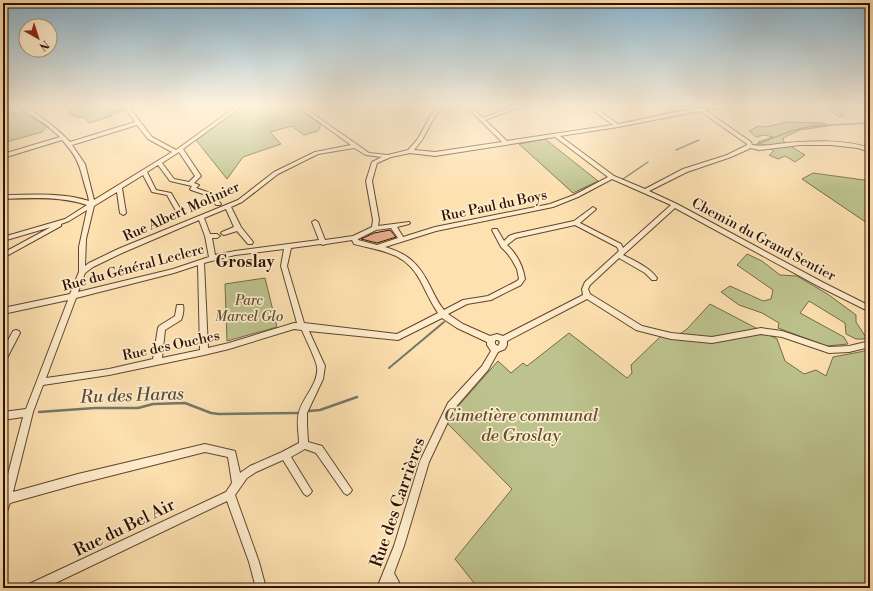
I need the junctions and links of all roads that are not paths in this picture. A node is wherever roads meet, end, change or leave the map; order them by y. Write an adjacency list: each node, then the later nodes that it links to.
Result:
1 (58, 134): 11 (street)
2 (105, 134): 13 (street)
3 (146, 134): 16 (street)
4 (201, 134): 16 (street)
5 (339, 134): 14 (street)
6 (423, 134): 18 (street)
7 (496, 134): 12 (street)
8 (565, 134): 10 (street)
9 (735, 134): 15 (street)
10 (555, 135): 12 (street); 25 (street, Chemin du Grand Sentier)
11 (63, 138): 13 (street); 20 (street)
12 (506, 143): 18 (street)
13 (69, 144): 30 (street)
14 (355, 146): 19 (street); 33 (street, Rue Albert Molinier)
15 (750, 146): 17 (street); 28 (street)
16 (178, 150): 23 (street); 26 (street)
17 (870, 150)
18 (410, 151): 21 (street)
19 (368, 154): 21 (street); 22 (street)
20 (3, 156)
21 (389, 156): 22 (street)
22 (375, 162): 44 (street)
23 (159, 163): 24 (street); 26 (street)
24 (144, 172): 27 (street); 35 (street)
25 (612, 177): 28 (street, Chemin du Grand Sentier); 49 (street, Rue Paul du Boys)
26 (190, 184): 31 (street)
27 (119, 188): 30 (street); 36 (street)
28 (646, 191): 32 (street, Chemin du Grand Sentier)
29 (3, 197): 30 (street)
30 (92, 204): 38 (street); 59 (street)
31 (218, 204)
32 (675, 205): 55 (street); 64 (street, Chemin du Grand Sentier)
33 (227, 206): 37 (street, Rue Albert Molinier); 43 (street)
34 (592, 209): 41 (street)
35 (178, 210)
36 (123, 213)
37 (201, 216): 46 (street); 59 (street, Rue Albert Molinier)
38 (67, 220): 48 (street); 56 (street)
39 (315, 222): 51 (street)
40 (406, 223): 42 (street)
41 (576, 223): 52 (street); 55 (street)
42 (392, 226): 44 (street); 49 (street)
43 (238, 228): 46 (street); 50 (street)
44 (375, 228): 47 (street, Rue du Général Leclerc)
45 (495, 230): 52 (street)
46 (208, 236): 57 (street)
47 (354, 238): 51 (street, Rue du Général Leclerc); 54 (street)
48 (3, 239)
49 (401, 239): 54 (street, Rue Paul du Boys)
50 (250, 242)
51 (322, 243): 53 (street, Rue du Général Leclerc)
52 (503, 245): 66 (street, Rue des Ouches)
53 (288, 247): 57 (street, Rue du Général Leclerc); 67 (street)
54 (377, 247): 66 (street)
55 (620, 253): 60 (street); 62 (street)
56 (3, 256)
57 (212, 258): 58 (street, Rue du Général Leclerc)
58 (201, 262): 61 (street, Rue du Général Leclerc); 73 (street)
59 (82, 272): 61 (street)
60 (654, 278)
61 (74, 296): 65 (street, Rue du Général Leclerc); 76 (street)
62 (587, 296): 70 (street); 71 (street)
63 (180, 307): 75 (street)
64 (870, 309)
65 (3, 311)
66 (443, 314): 67 (street, Rue des Ouches); 69 (street)
67 (303, 326): 73 (street, Rue des Ouches); 79 (street)
68 (16, 333): 74 (street)
69 (490, 340): 70 (street); 72 (street)
70 (502, 340): 72 (street)
71 (870, 344)
72 (496, 349): 86 (street, Rue des Carrières)
73 (204, 352): 75 (street, Rue des Ouches)
74 (3, 358)
75 (157, 362): 76 (street, Rue des Ouches)
76 (41, 382): 77 (street)
77 (29, 412): 78 (street); 85 (street)
78 (3, 416)
79 (304, 445): 80 (street); 82 (street)
80 (285, 455): 81 (street); 83 (street)
81 (237, 484): 84 (street); 85 (street)
82 (347, 490)
83 (307, 491)
84 (229, 494): 87 (street, Rue du Bel Air); 88 (street)
85 (4, 504)
86 (389, 575): 89 (street, Rue des Carrières); 90 (street)
87 (33, 588)
88 (261, 588)
89 (382, 588)
90 (397, 588)

